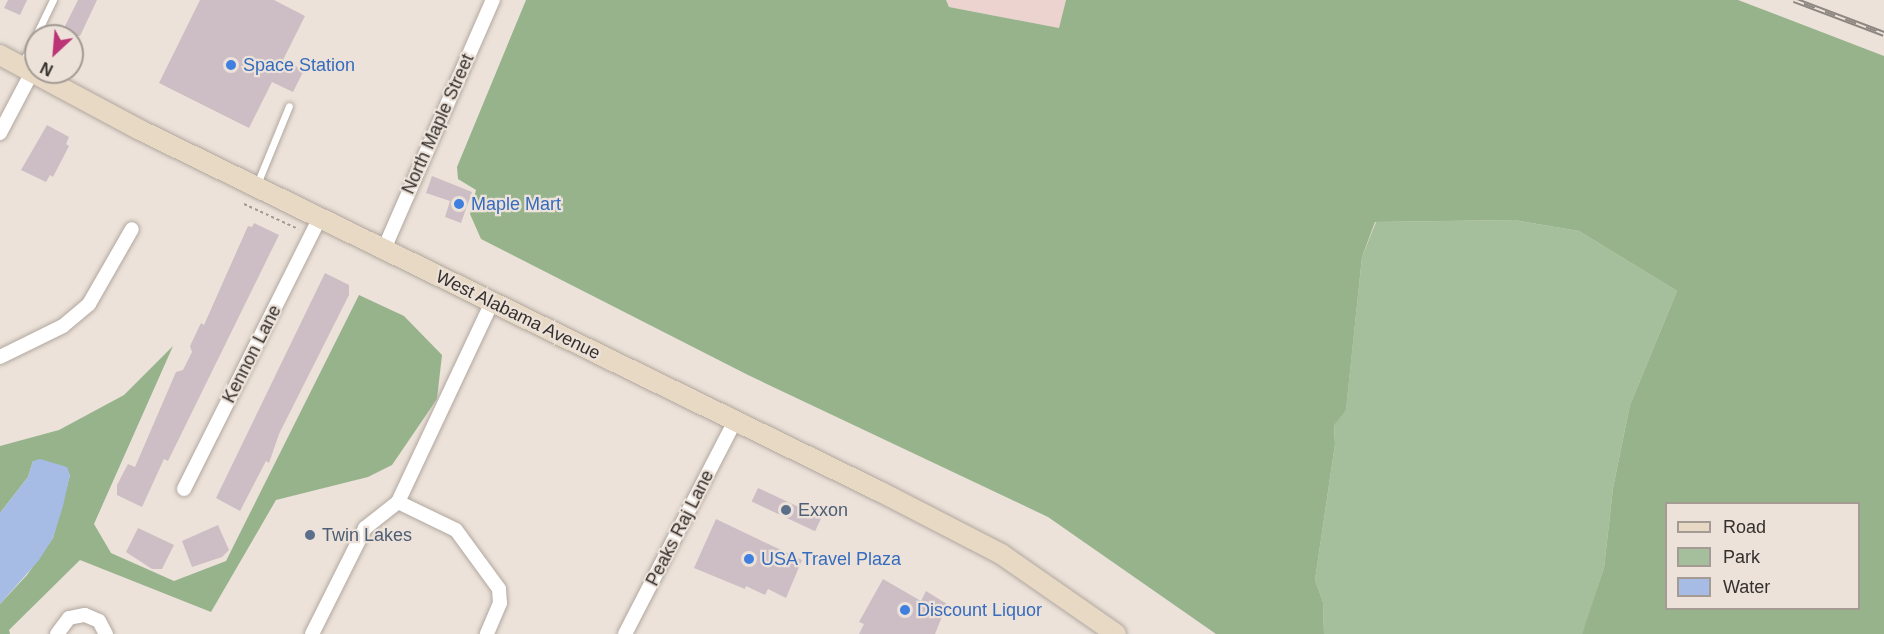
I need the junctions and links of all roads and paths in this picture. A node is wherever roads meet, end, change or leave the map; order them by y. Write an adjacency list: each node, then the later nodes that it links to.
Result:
1 (53, 0): 3 (lane)
2 (493, 0): 14 (street, North Maple Street)
3 (44, 24)
4 (0, 55): 5 (main road, West Alabama Avenue)
5 (24, 69)
6 (24, 75): 9 (street)
7 (54, 84): 10 (main road, West Alabama Avenue)
8 (290, 106): 10 (lane)
9 (0, 133)
10 (256, 186): 12 (main road, West Alabama Avenue)
11 (244, 204): 12 (path)
12 (316, 227): 14 (main road, West Alabama Avenue); 18 (street, Kennon Lane)
13 (132, 229): 16 (street)
14 (384, 249): 15 (main road, West Alabama Avenue)
15 (492, 302): 17 (main road, West Alabama Avenue); 19 (street)
16 (0, 357)
17 (735, 421): 24 (street, Peaks Raj Lane); 25 (main road, West Alabama Avenue)
18 (184, 489)
19 (398, 502): 22 (street); 23 (street)
20 (57, 634): 21 (street)
21 (106, 634)
22 (312, 634)
23 (487, 634)
24 (625, 634)
25 (1116, 634)

